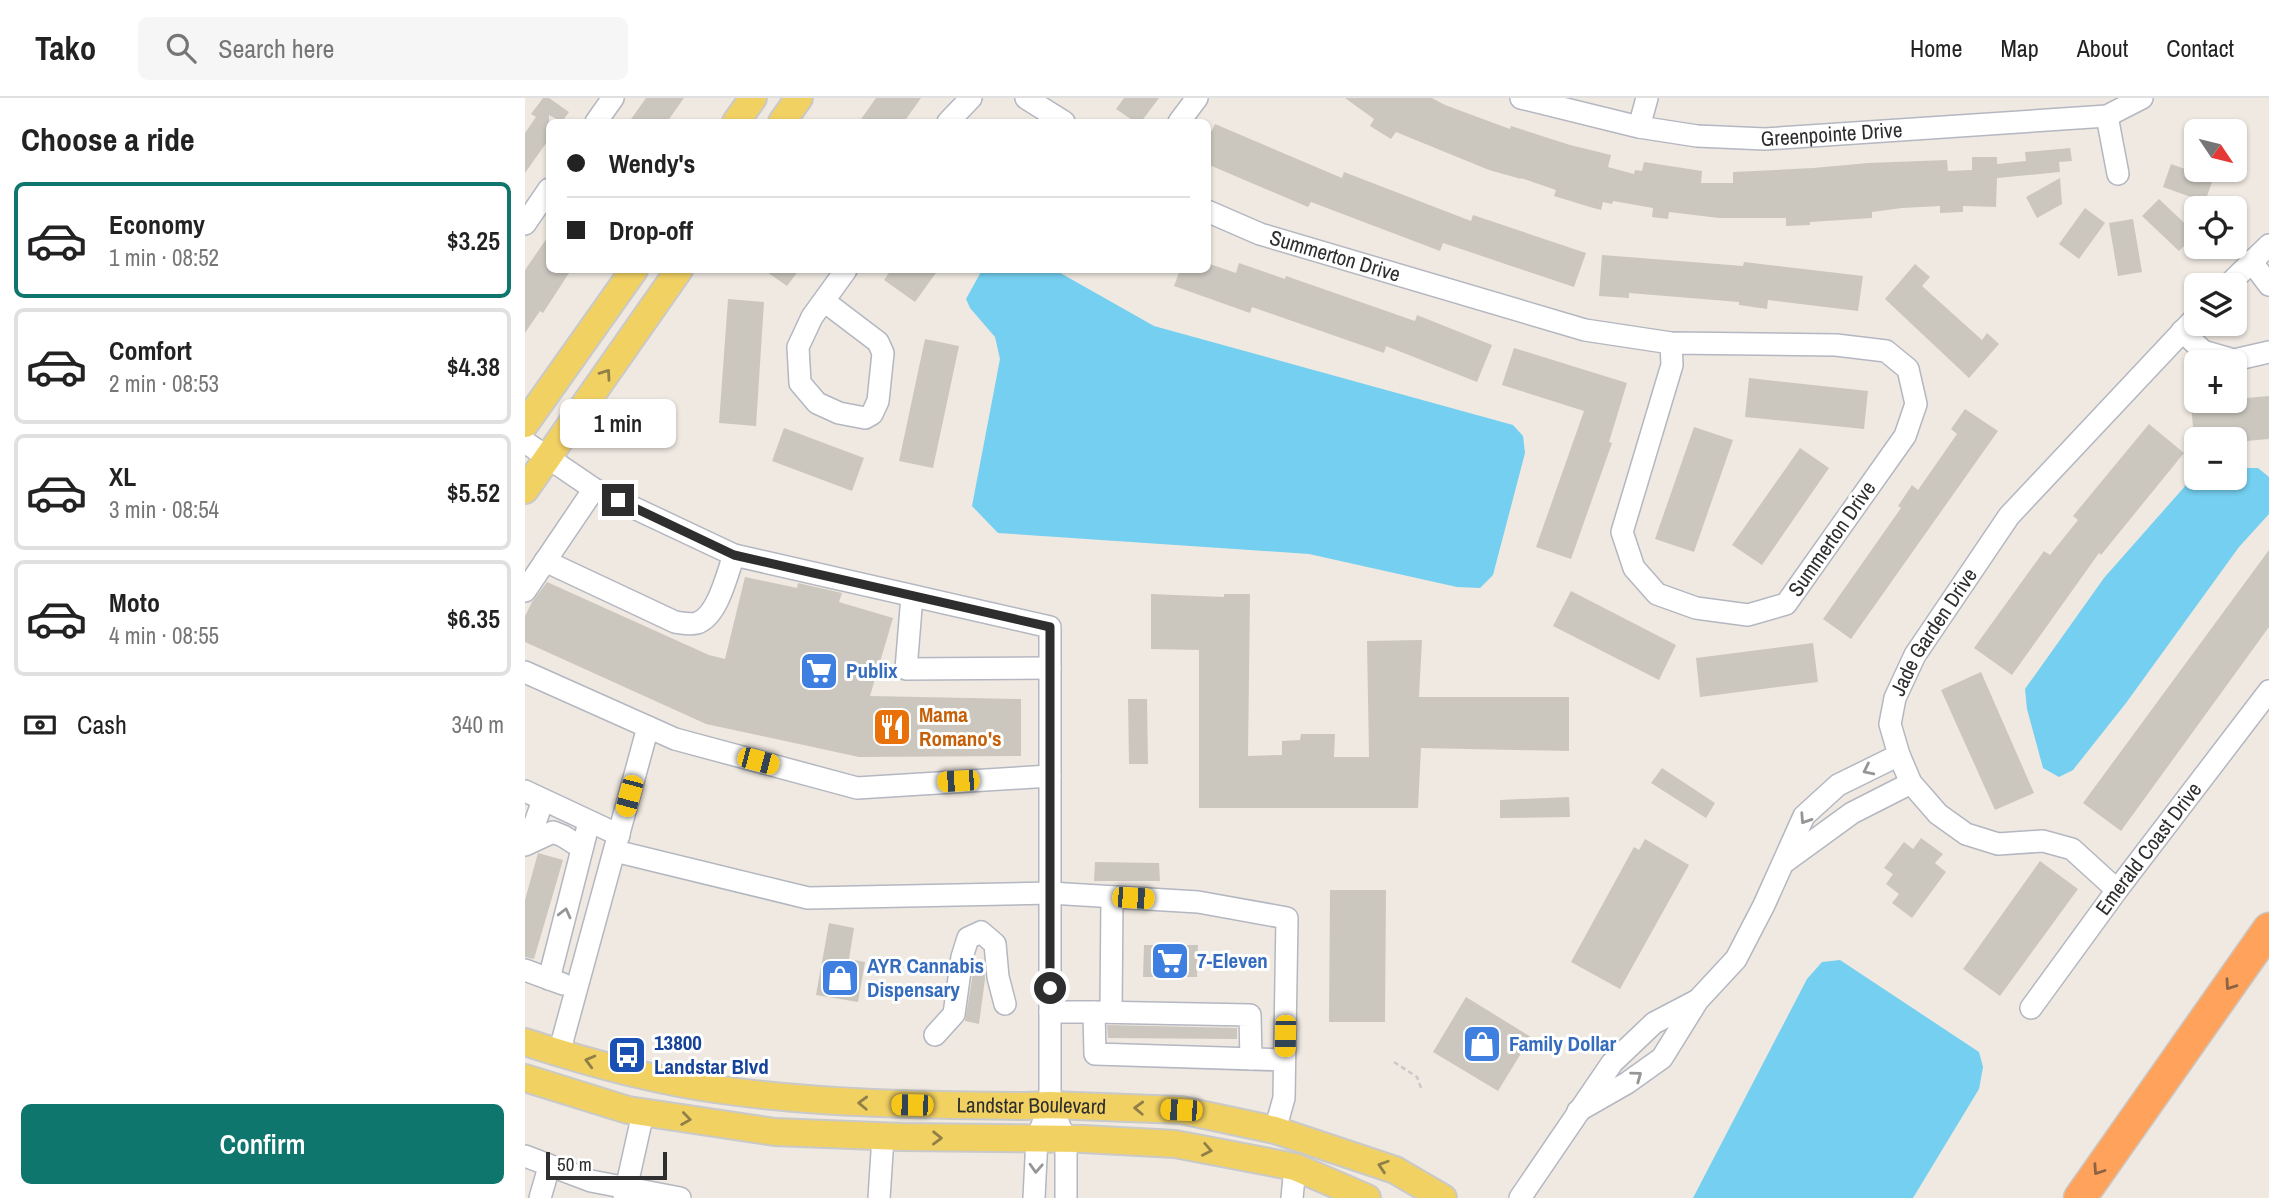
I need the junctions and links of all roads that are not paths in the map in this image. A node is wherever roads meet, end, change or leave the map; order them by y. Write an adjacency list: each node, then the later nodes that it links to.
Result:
1 (613, 98): 11 (street)
2 (753, 98): 12 (main road)
3 (799, 98): 13 (main road)
4 (971, 98): 14 (street)
5 (1026, 98): 15 (street)
6 (1197, 98): 16 (street)
7 (1521, 98): 17 (street, Greenpointe Drive)
8 (1647, 98): 17 (street)
9 (2142, 98): 10 (street, Greenpointe Drive)
10 (2107, 116): 17 (street, Greenpointe Drive); 18 (street)
11 (598, 119)
12 (738, 119)
13 (784, 119)
14 (951, 119)
15 (1059, 119)
16 (1181, 119)
17 (1639, 127)
18 (2118, 174)
19 (546, 193): 21 (street)
20 (1211, 213): 32 (street, Summerton Drive)
21 (525, 223)
22 (2269, 245): 23 (street)
23 (2251, 261): 27 (street); 28 (street)
24 (631, 273): 34 (main road)
25 (677, 273): 36 (main road, one-way to 25)
26 (844, 273): 29 (street)
27 (2240, 273)
28 (2269, 285)
29 (824, 301): 29 (street)
30 (2184, 329): 47 (street, Jade Garden Drive)
31 (2195, 336): 33 (street)
32 (1671, 343): 32 (street, Summerton Drive)
33 (2269, 352)
34 (525, 424)
35 (525, 442): 36 (street)
36 (548, 458): 37 (street); 38 (main road)
37 (594, 489): 39 (street); 40 (street)
38 (525, 491)
39 (734, 555): 40 (street); 42 (street)
40 (545, 561): 41 (street)
41 (525, 591)
42 (912, 596): 43 (street); 43 (street)
43 (1050, 668): 48 (street)
44 (525, 672): 46 (street)
45 (2269, 691): 58 (street, Emerald Coast Drive)
46 (648, 727): 48 (street); 54 (street)
47 (1899, 755): 49 (street, Jade Garden Drive); 50 (street, one-way to 50)
48 (1050, 776): 59 (street)
49 (1911, 783): 52 (street); 58 (street, Jade Garden Drive)
50 (1838, 785): 52 (street); 57 (street, one-way to 57)
51 (534, 796): 53 (street); 55 (street)
52 (1852, 813): 57 (street)
53 (589, 822): 54 (street); 56 (street)
54 (617, 843): 59 (street); 64 (street)
55 (525, 844): 56 (street)
56 (582, 848): 63 (street, one-way to 56)
57 (1784, 862): 65 (street)
58 (2116, 890): 67 (street, Emerald Coast Drive)
59 (1050, 893): 60 (street); 68 (street)
60 (1112, 897): 69 (street); 74 (street)
61 (2269, 929): 97 (highway, one-way to 97)
62 (525, 970): 63 (street)
63 (549, 979): 64 (street)
64 (577, 989): 72 (street)
65 (1698, 1000): 77 (street); 77 (street, one-way to 65)
66 (1005, 1004): 70 (street)
67 (2031, 1008)
68 (1050, 1012): 69 (street); 76 (street)
69 (1103, 1012): 73 (street); 73 (street)
70 (936, 1035)
71 (525, 1042): 72 (main road, Landstar Boulevard)
72 (559, 1053): 76 (main road, Landstar Boulevard, one-way to 72)
73 (1251, 1059): 74 (street)
74 (1284, 1060): 79 (street)
75 (525, 1079): 78 (main road, Landstar Boulevard)
76 (1050, 1105): 79 (main road, Landstar Boulevard, one-way to 76); 81 (street); 82 (street)
77 (1578, 1111): 96 (street)
78 (643, 1112): 80 (main road, Landstar Boulevard, one-way to 80); 87 (street)
79 (1275, 1129): 95 (main road, Landstar Boulevard, one-way to 79)
80 (883, 1137): 81 (main road, Landstar Boulevard, one-way to 81); 90 (street)
81 (1037, 1138): 82 (main road, Landstar Boulevard); 91 (street, one-way to 91)
82 (1066, 1140): 85 (main road, Landstar Boulevard, one-way to 85); 92 (street)
83 (525, 1156): 84 (street)
84 (549, 1167): 86 (street); 88 (street)
85 (1295, 1167): 93 (street); 94 (main road, Landstar Boulevard)
86 (589, 1189): 87 (street)
87 (625, 1193): 89 (street)
88 (540, 1198)
89 (680, 1198)
90 (879, 1198)
91 (1034, 1198)
92 (1066, 1198)
93 (1292, 1198)
94 (1367, 1198)
95 (1443, 1198)
96 (1520, 1198)
97 (2080, 1198)

